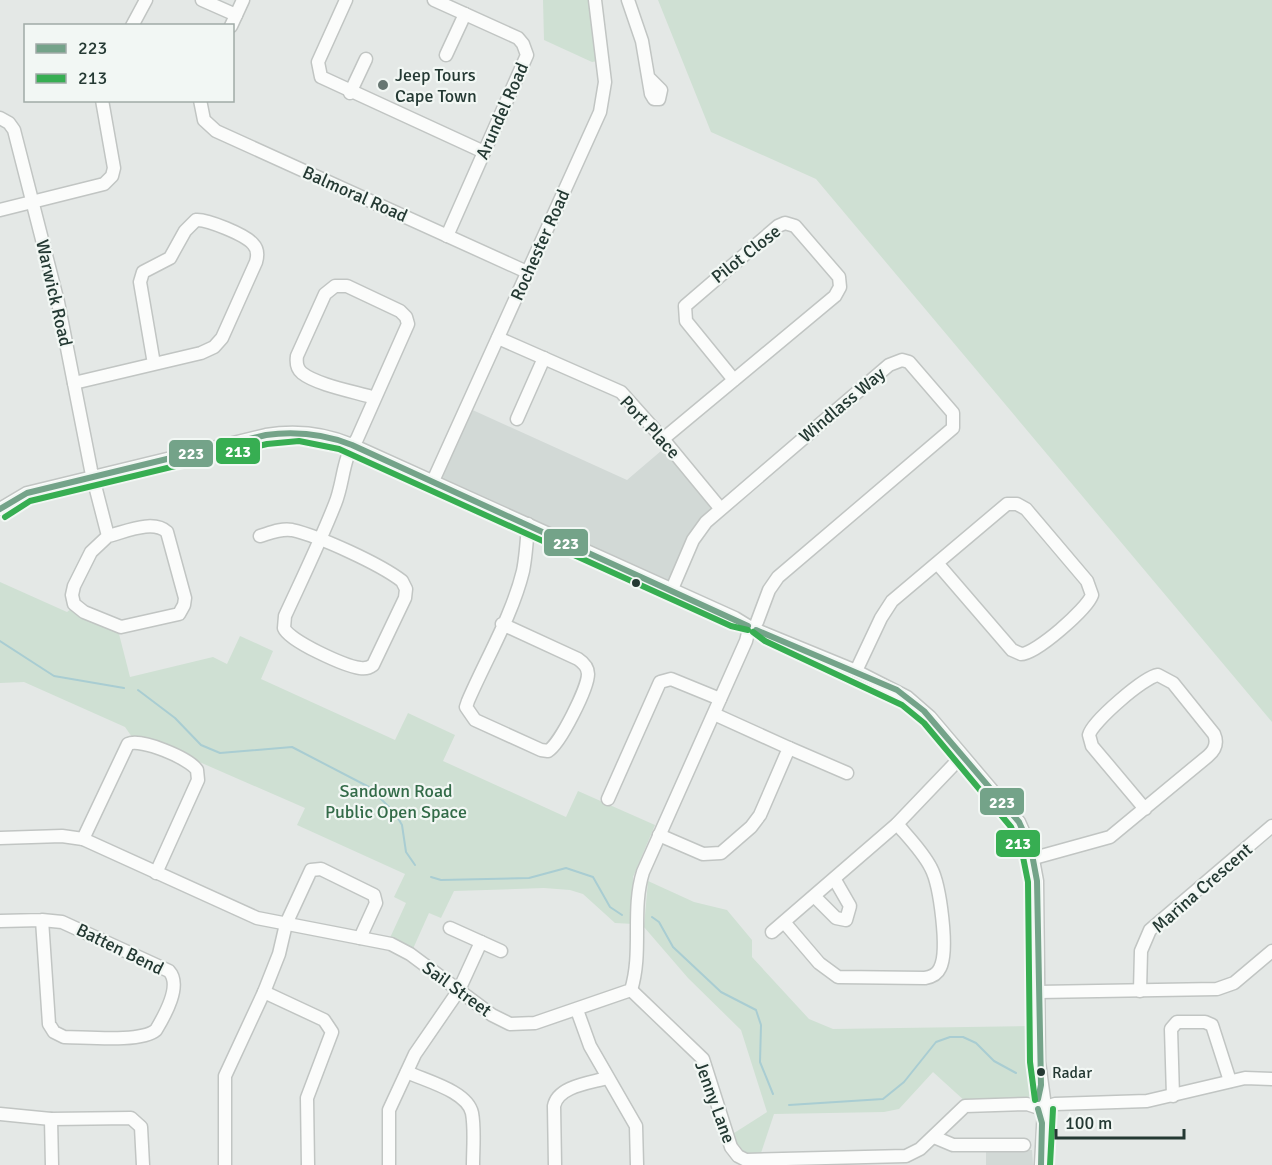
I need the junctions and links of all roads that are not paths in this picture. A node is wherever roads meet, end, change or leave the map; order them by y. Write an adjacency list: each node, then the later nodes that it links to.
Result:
1 (146, 0): 10 (street)
2 (202, 0): 9 (street)
3 (243, 0): 9 (street)
4 (346, 0): 14 (street)
5 (434, 0): 8 (street, Arundel Road)
6 (596, 0): 22 (street, Rochester Road)
7 (628, 0): 13 (street)
8 (465, 14): 11 (street); 18 (street, Arundel Road)
9 (234, 20)
10 (133, 24)
11 (446, 55)
12 (366, 59): 14 (street)
13 (649, 78)
14 (350, 93): 18 (street)
15 (102, 102): 19 (street)
16 (200, 102): 21 (street, Balmoral Road)
17 (0, 118): 19 (street, Warwick Road)
18 (484, 152): 21 (street, Arundel Road)
19 (32, 202): 20 (street); 27 (street, Warwick Road)
20 (0, 210)
21 (447, 236): 22 (street, Balmoral Road)
22 (527, 272): 23 (street, Rochester Road)
23 (498, 338): 24 (street, Port Place); 33 (street, Rochester Road)
24 (544, 358): 29 (street); 30 (street, Port Place)
25 (154, 364): 25 (street); 27 (street)
26 (734, 380): 26 (street, Pilot Close); 30 (street, Pilot Close)
27 (74, 383): 32 (street, Warwick Road)
28 (375, 398): 28 (street); 31 (street)
29 (517, 419)
30 (663, 439): 34 (street, Port Place)
31 (352, 445): 32 (street); 33 (street); 39 (street)
32 (93, 477): 35 (street); 37 (street, Warwick Road)
33 (433, 481): 36 (street)
34 (720, 508): 41 (street, Windlass Way); 43 (street, Windlass Way)
35 (0, 509)
36 (528, 524): 41 (street); 42 (street)
37 (108, 536): 37 (street)
38 (260, 536): 39 (street)
39 (320, 539): 39 (street)
40 (937, 563): 40 (street); 44 (street)
41 (672, 589): 43 (street)
42 (502, 624): 42 (street)
43 (752, 627): 44 (street); 45 (street)
44 (856, 671): 48 (street)
45 (720, 699): 46 (street); 50 (street)
46 (714, 714): 47 (street); 54 (street)
47 (789, 748): 49 (street); 54 (street)
48 (962, 756): 52 (street); 57 (street)
49 (847, 773)
50 (608, 799)
51 (1145, 809): 51 (street); 57 (street)
52 (897, 824): 59 (street); 63 (street)
53 (1272, 826): 73 (street, Marina Crescent)
54 (659, 835): 72 (street)
55 (0, 838): 56 (street, Sail Street)
56 (83, 839): 58 (street, Sail Street); 58 (street)
57 (1034, 858): 75 (street)
58 (156, 873): 64 (street, Sail Street)
59 (835, 880): 60 (street); 60 (street)
60 (815, 897): 63 (street)
61 (42, 920): 61 (street, Batten Bend); 62 (street, Batten Bend)
62 (0, 921)
63 (784, 922): 66 (street)
64 (285, 924): 67 (street, Sail Street); 67 (street); 74 (street)
65 (450, 928): 68 (street)
66 (772, 932)
67 (360, 938): 71 (street, Sail Street)
68 (481, 942): 69 (street); 71 (street)
69 (501, 951)
70 (1272, 951): 73 (street)
71 (459, 990): 76 (street, Sail Street); 77 (street)
72 (631, 990): 76 (street, Sail Street); 88 (street, Jenny Lane)
73 (1140, 991): 75 (street)
74 (264, 992): 91 (street); 92 (street)
75 (1038, 992): 82 (street)
76 (577, 1010): 78 (street)
77 (406, 1072): 93 (street); 94 (street)
78 (607, 1077): 95 (street); 96 (street)
79 (1272, 1077): 80 (street, Jenny Lane)
80 (1230, 1081): 81 (street, Jenny Lane); 81 (street)
81 (1173, 1096): 82 (street, Jenny Lane)
82 (1041, 1104): 85 (street, Jenny Lane); 97 (street)
83 (0, 1114): 84 (street)
84 (51, 1119): 89 (street); 90 (street)
85 (934, 1137): 86 (street); 87 (street, Jenny Lane)
86 (1024, 1145)
87 (793, 1162): 88 (street, Jenny Lane)
88 (750, 1163)
89 (52, 1165)
90 (144, 1165)
91 (225, 1165)
92 (308, 1165)
93 (389, 1165)
94 (473, 1165)
95 (555, 1165)
96 (637, 1165)
97 (1041, 1165)

